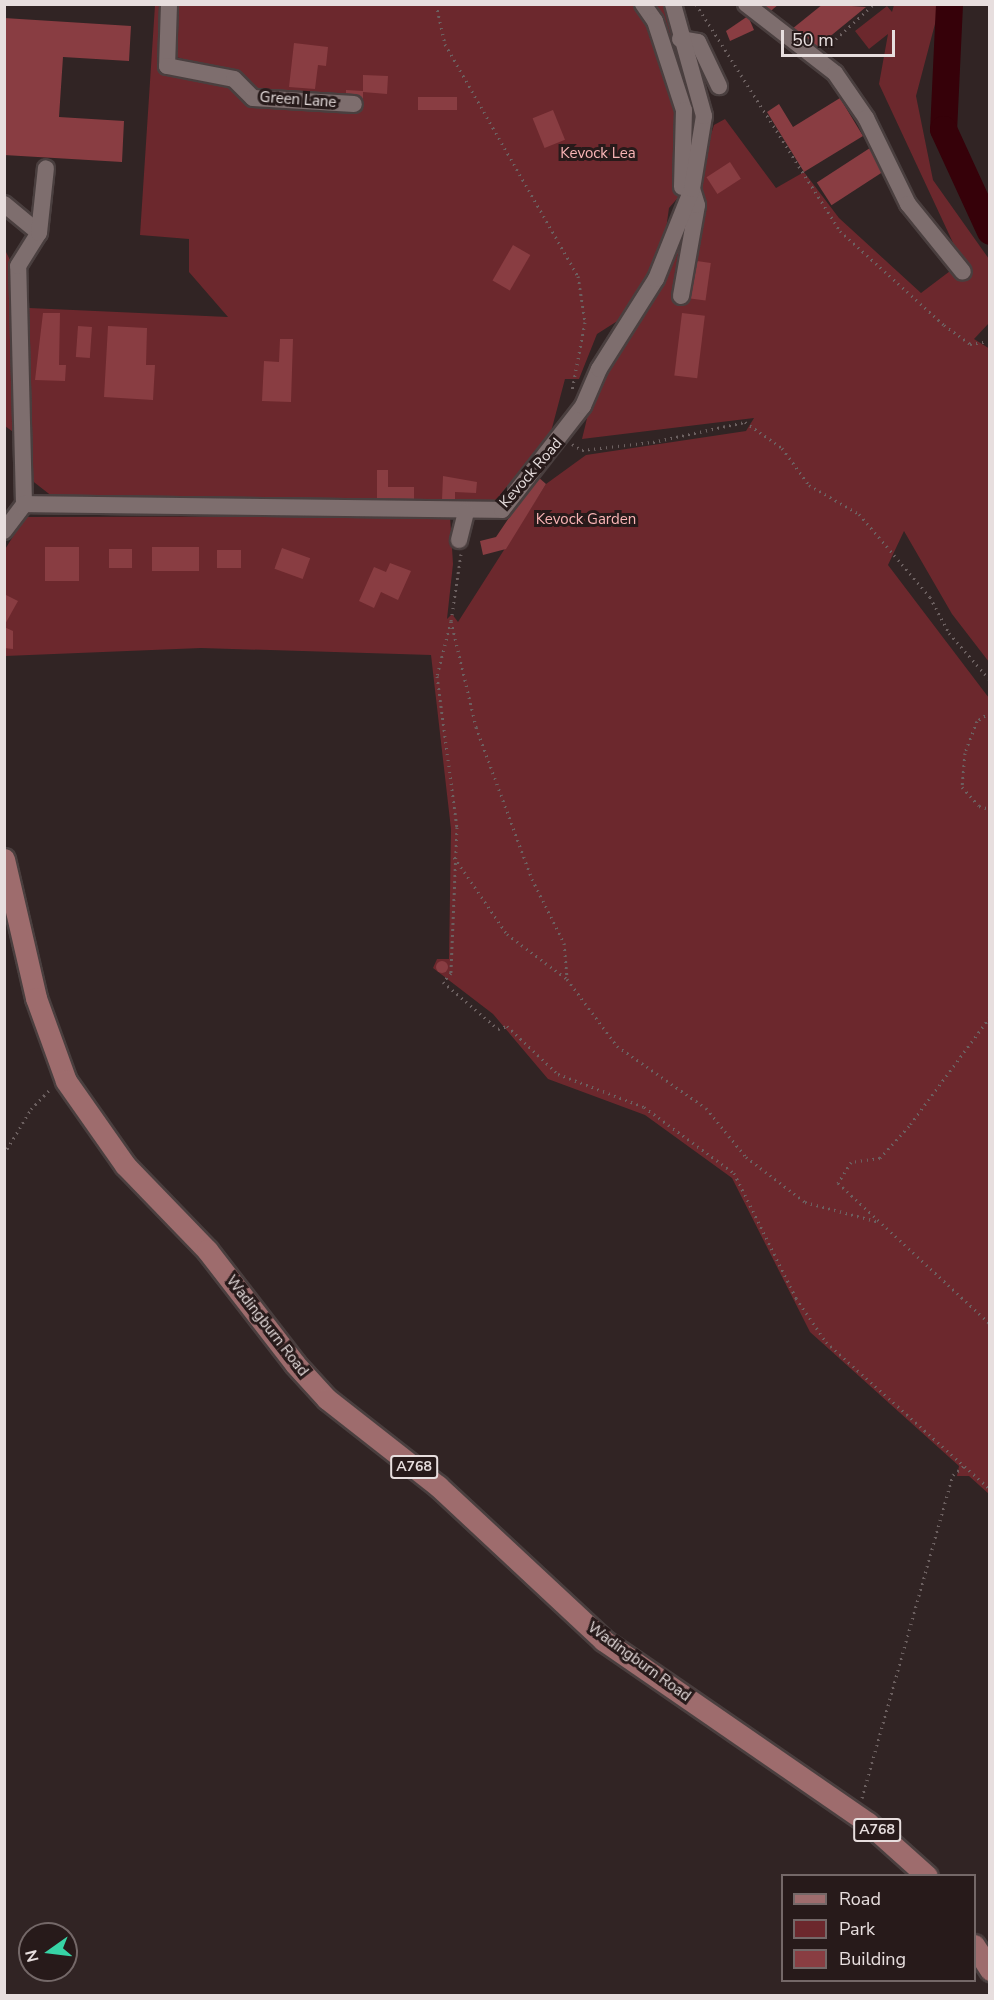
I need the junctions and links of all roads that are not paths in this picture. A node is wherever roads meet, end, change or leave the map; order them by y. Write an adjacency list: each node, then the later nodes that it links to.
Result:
1 (169, 4): 7 (street, Green Lane)
2 (643, 4): 11 (street)
3 (673, 4): 5 (street, Kevock Road)
4 (746, 4): 13 (street)
5 (680, 39): 6 (street); 9 (street, Kevock Road)
6 (719, 86)
7 (354, 104)
8 (46, 168): 12 (street)
9 (692, 189): 11 (street, Kevock Road); 14 (street)
10 (4, 204): 12 (street)
11 (678, 215): 16 (street, Kevock Road)
12 (39, 233): 15 (street)
13 (963, 272)
14 (681, 296)
15 (24, 504): 16 (street, Kevock Road); 17 (street)
16 (465, 512): 18 (street)
17 (4, 531)
18 (459, 540)
19 (4, 860): 20 (main road, Wadingburn Road / A768)
20 (926, 1874)
21 (976, 1947): 22 (main road)
22 (990, 1970)

